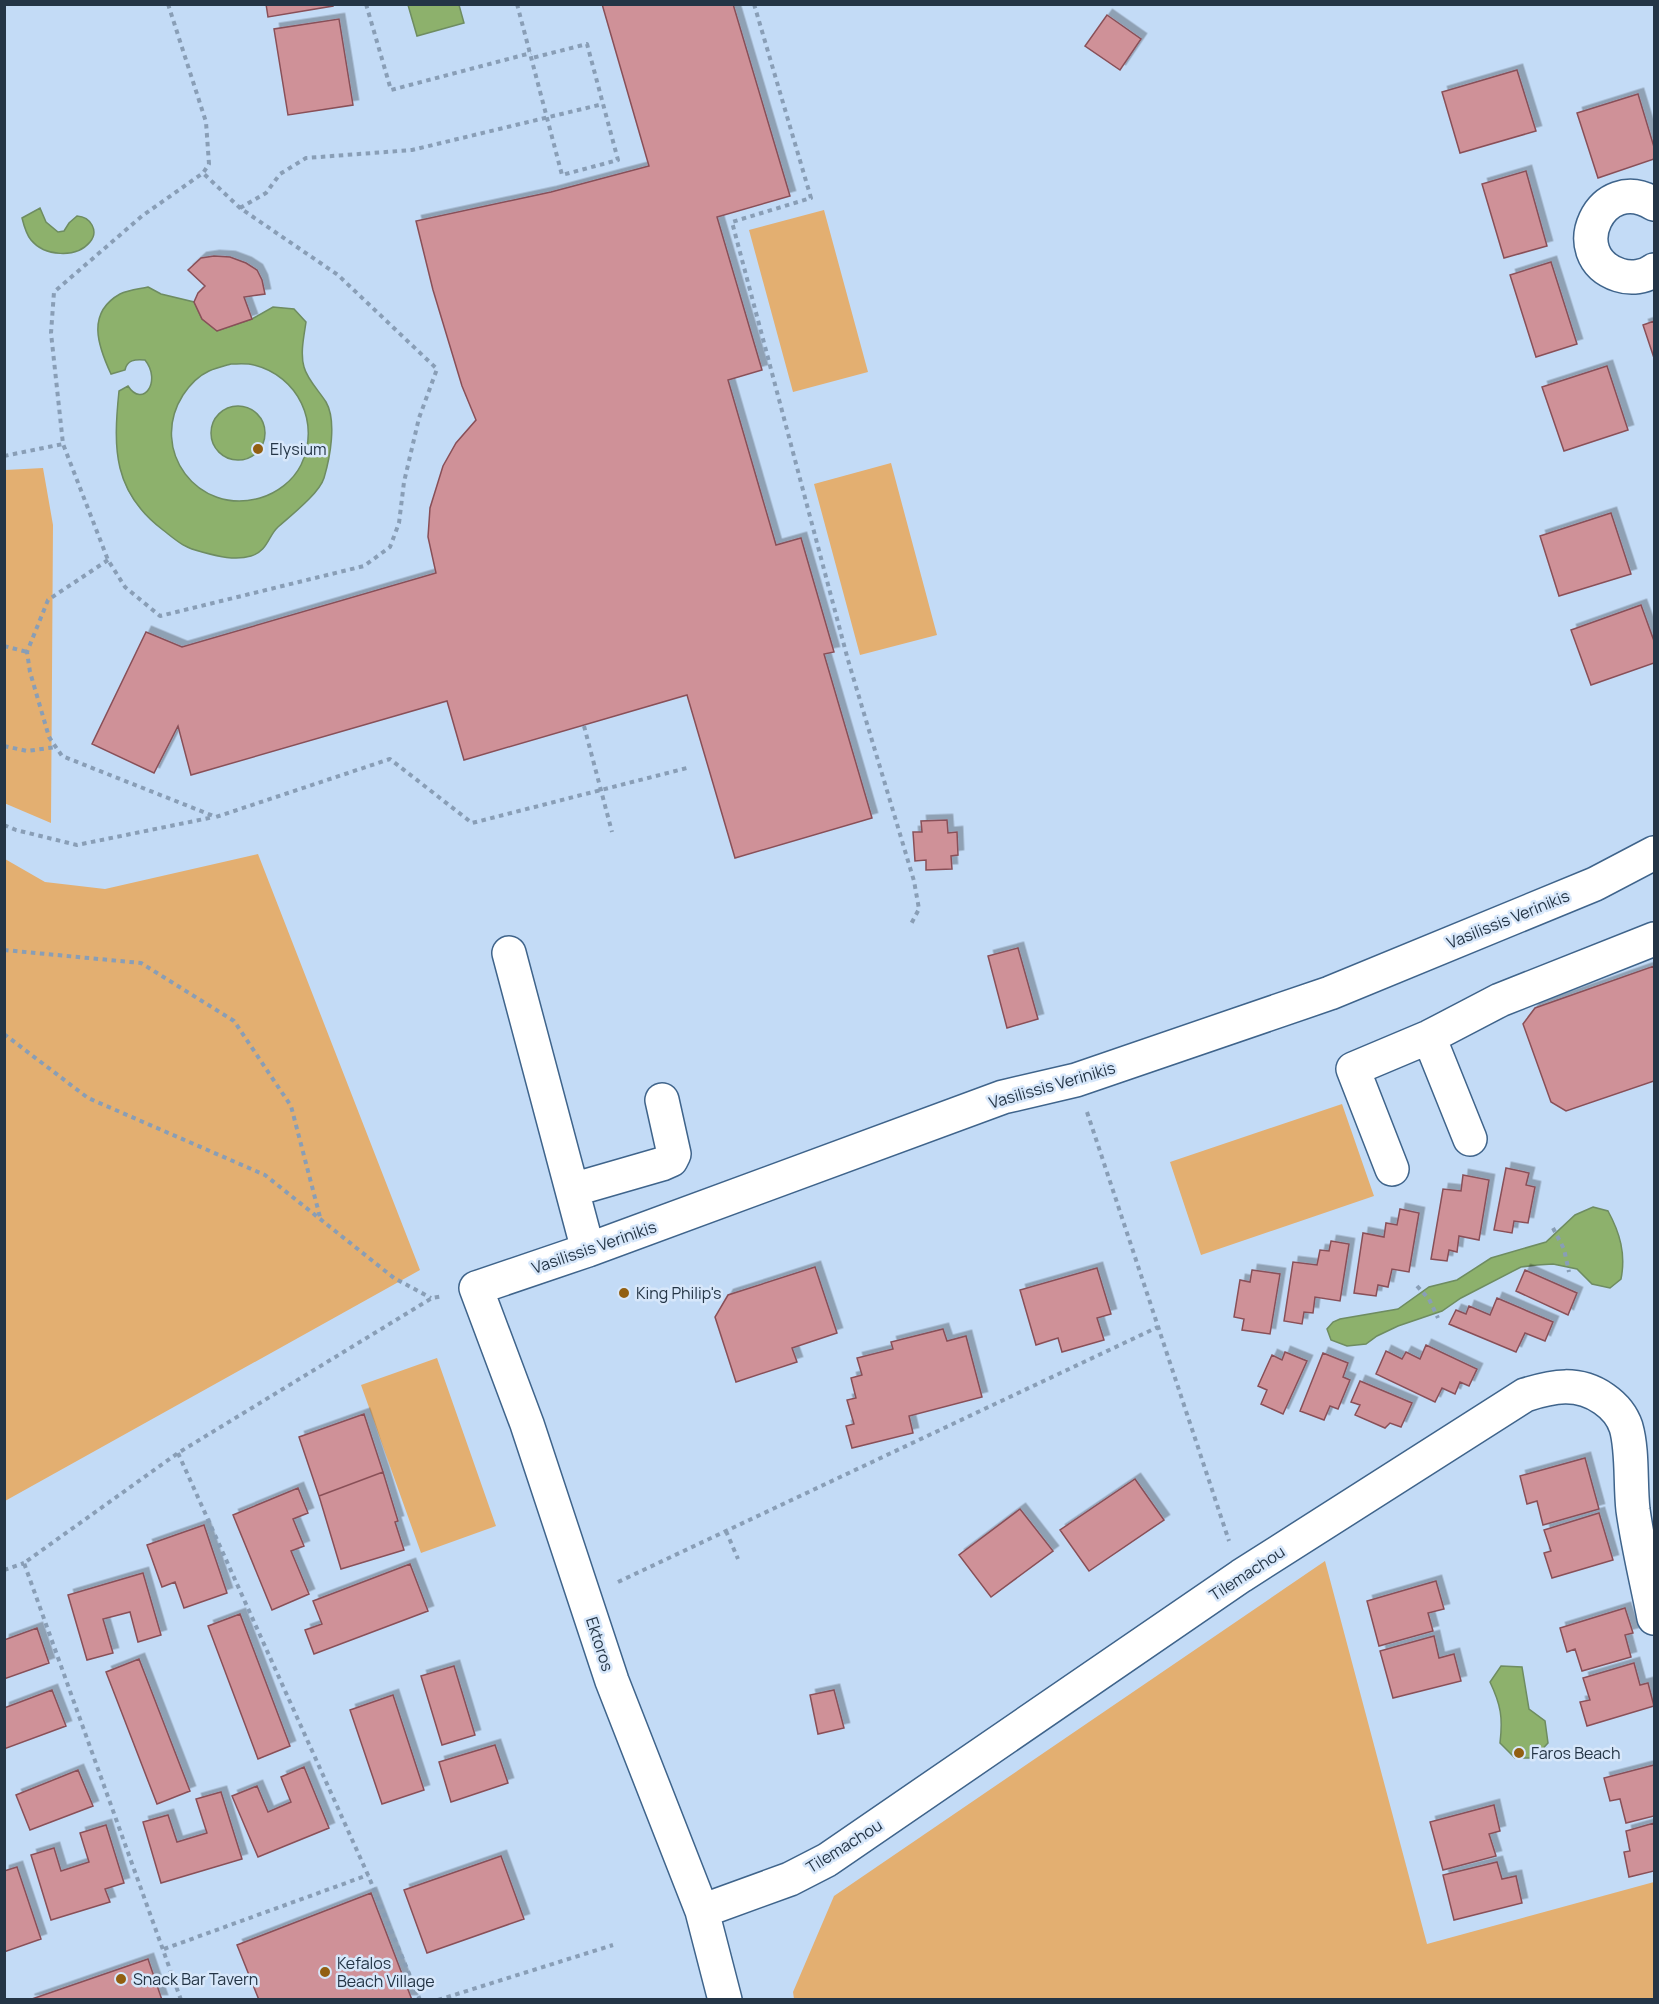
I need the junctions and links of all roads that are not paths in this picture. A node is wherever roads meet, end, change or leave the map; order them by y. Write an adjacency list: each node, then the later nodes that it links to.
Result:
1 (1654, 203): 2 (street)
2 (1654, 270)
3 (1654, 853): 11 (street, Vasilissis Verinikis)
4 (1654, 939): 6 (street)
5 (508, 953): 10 (street)
6 (1429, 1037): 8 (street); 9 (street)
7 (662, 1100): 10 (street)
8 (1470, 1139)
9 (1392, 1169)
10 (572, 1190): 11 (street)
11 (588, 1250): 12 (street, Vasilissis Verinikis)
12 (476, 1288): 14 (street, Ektoros)
13 (1654, 1618): 14 (street, Tilemachou)
14 (702, 1911): 15 (street, Ektoros)
15 (725, 2000)

